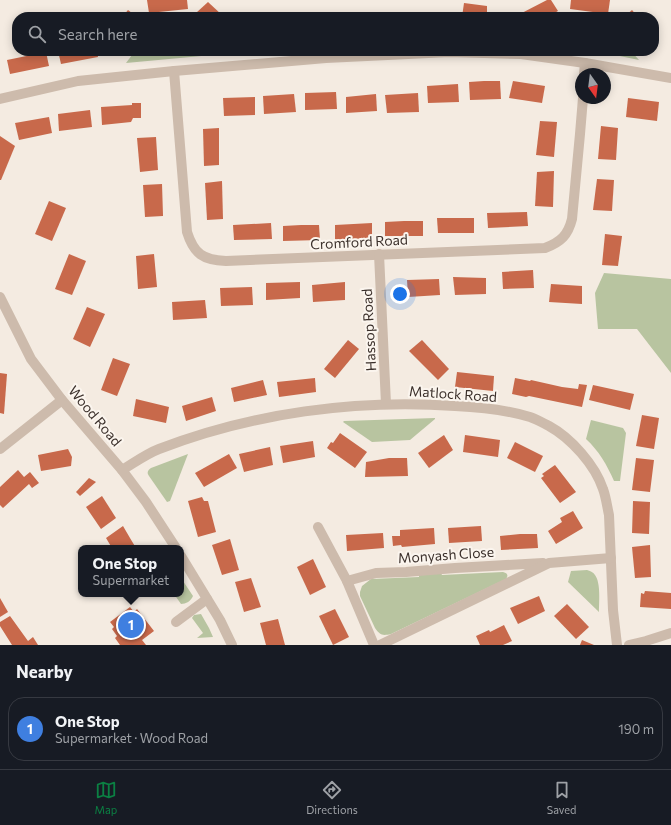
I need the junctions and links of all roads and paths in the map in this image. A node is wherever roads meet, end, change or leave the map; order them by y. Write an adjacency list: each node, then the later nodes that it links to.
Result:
1 (367, 56): 5 (street)
2 (536, 56): 3 (street)
3 (584, 63): 4 (street); 6 (street)
4 (584, 68)
5 (174, 71): 7 (street); 9 (street, Cromford Road)
6 (671, 78)
7 (0, 100)
8 (582, 104): 9 (street, Cromford Road)
9 (379, 254): 12 (street, Hassop Road)
10 (0, 297): 11 (street, Wood Road)
11 (62, 400): 13 (street); 14 (street, Wood Road)
12 (386, 404): 14 (street, Matlock Road); 17 (street, Matlock Road)
13 (0, 449)
14 (122, 470): 16 (street, Wood Road)
15 (318, 527): 20 (street)
16 (174, 545)
17 (611, 558): 19 (street, Monyash Close); 27 (street, Matlock Road)
18 (184, 561): 21 (street)
19 (549, 563): 20 (street, Monyash Close); 26 (street, Monyash Close)
20 (346, 581): 25 (street)
21 (207, 599): 22 (street); 24 (street)
22 (176, 622)
23 (671, 633): 28 (street)
24 (232, 645)
25 (374, 645)
26 (380, 645)
27 (617, 645)
28 (629, 645)

